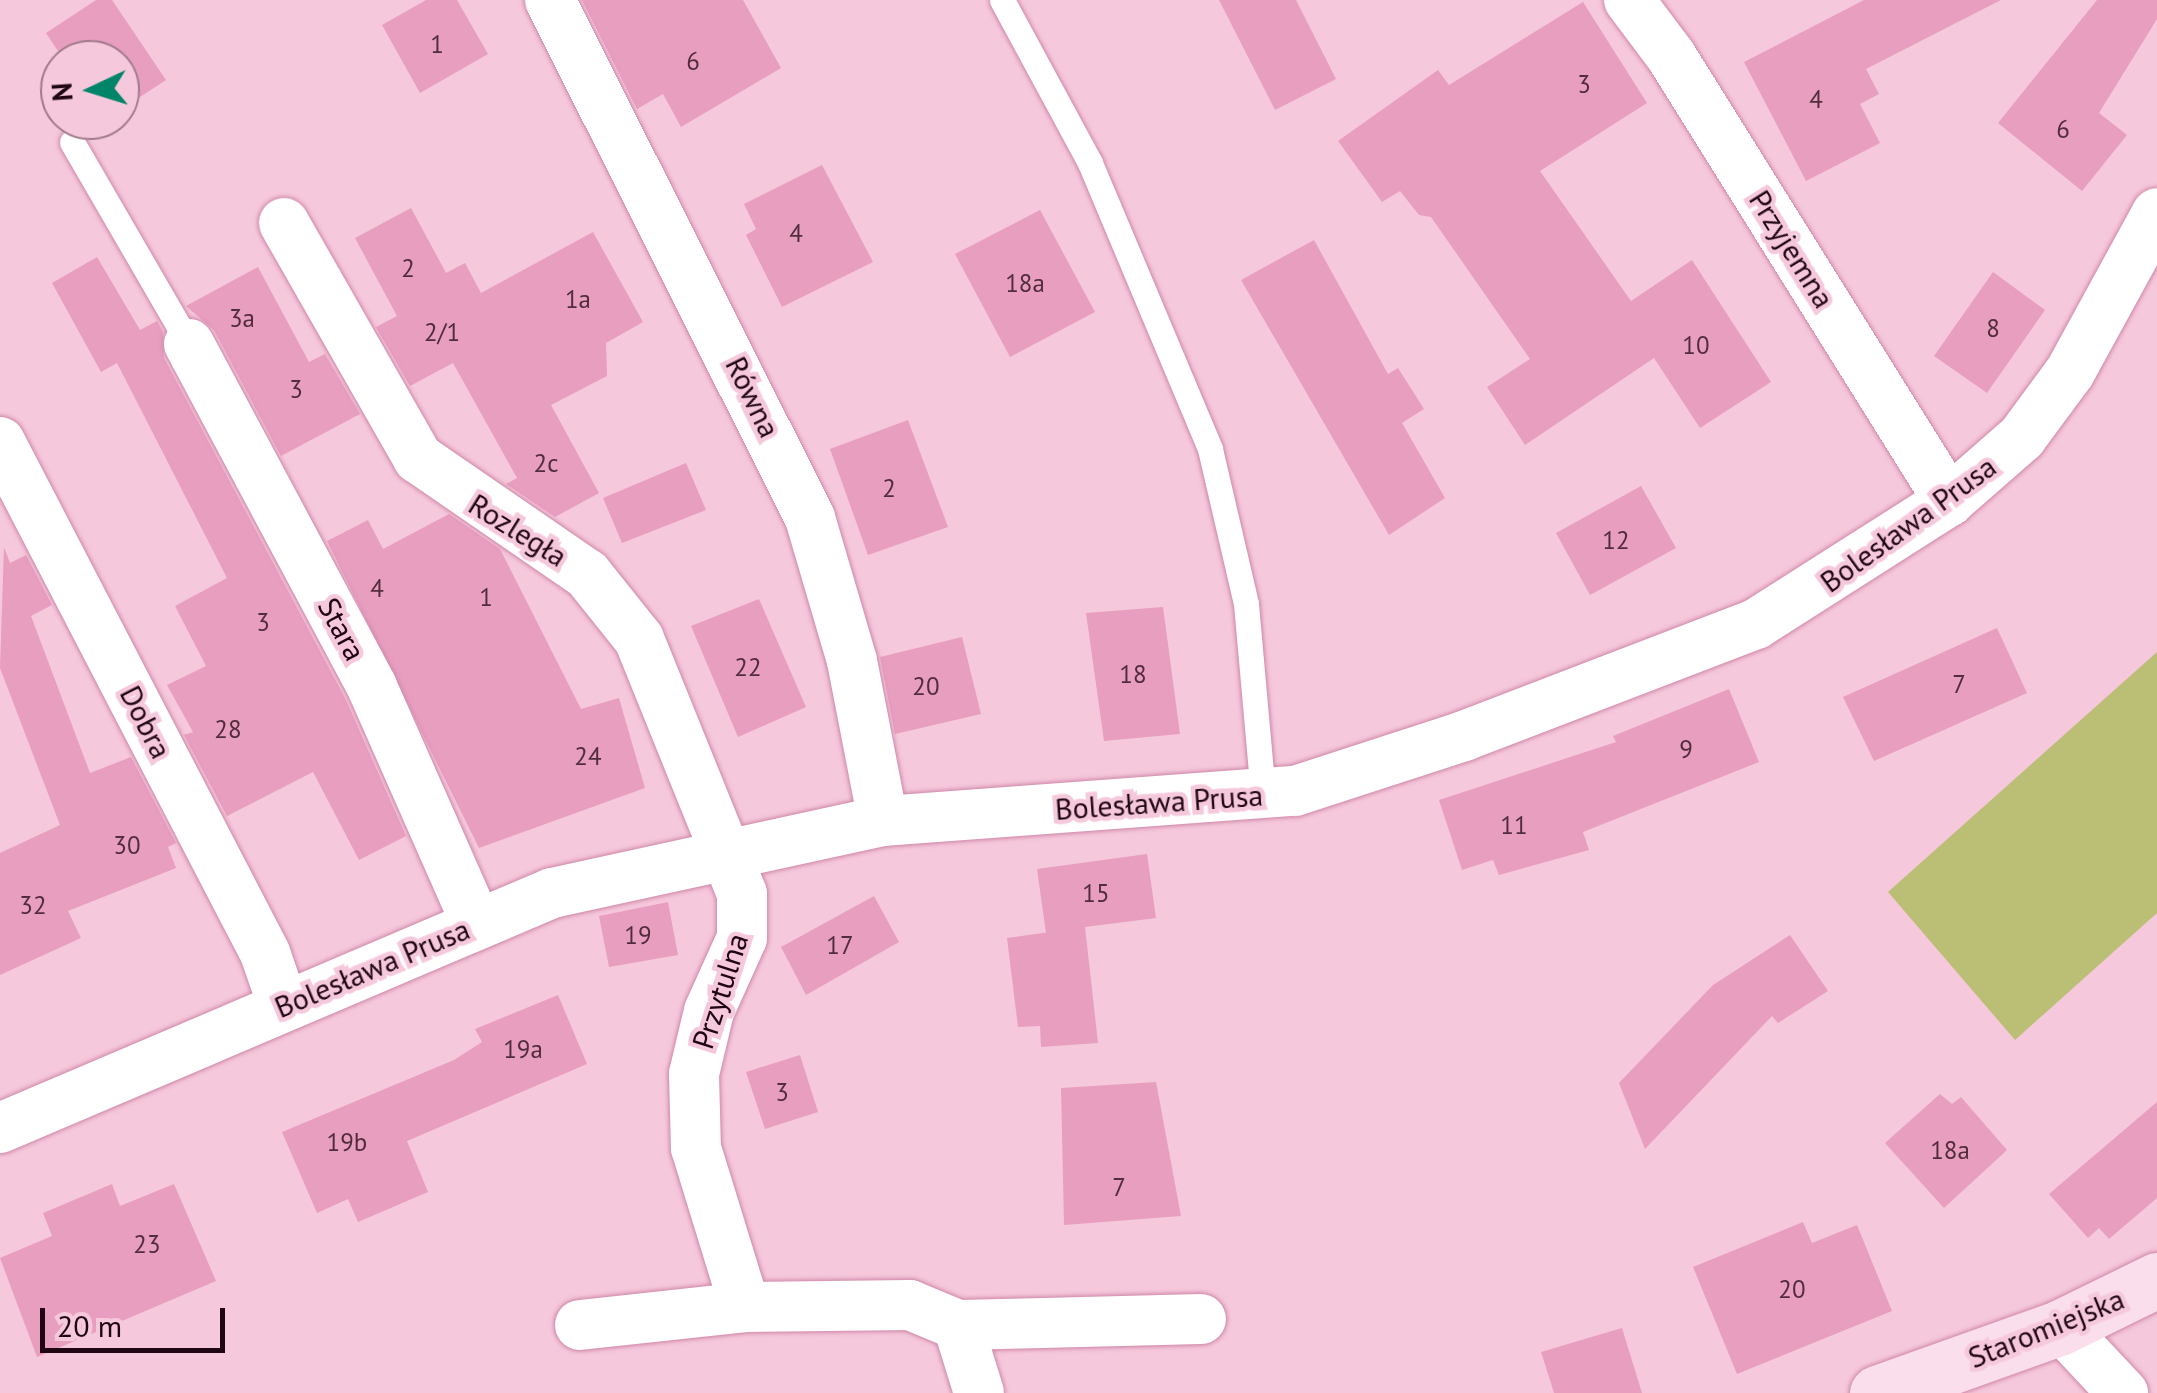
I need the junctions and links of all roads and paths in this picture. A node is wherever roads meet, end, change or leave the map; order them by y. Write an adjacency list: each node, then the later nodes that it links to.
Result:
1 (550, 0): 11 (street, Równa)
2 (1002, 0): 10 (lane)
3 (1628, 0): 9 (street, Przyjemna)
4 (72, 142): 7 (lane)
5 (2157, 213): 9 (street, Bolesława Prusa)
6 (284, 223): 12 (street, Rozległa)
7 (189, 344): 13 (street, Stara)
8 (0, 442): 14 (street, Dobra)
9 (1949, 502): 10 (street, Bolesława Prusa)
10 (1263, 795): 11 (street, Bolesława Prusa)
11 (883, 821): 12 (street, Bolesława Prusa)
12 (727, 851): 13 (street, Bolesława Prusa); 17 (street, Przytulna)
13 (476, 923): 14 (street, Bolesława Prusa)
14 (283, 1005): 15 (street, Bolesława Prusa)
15 (0, 1128)
16 (2157, 1280): 21 (street, Staromiejska)
17 (746, 1307): 19 (street); 20 (street)
18 (1201, 1318): 20 (street)
19 (580, 1325)
20 (958, 1325): 22 (street)
21 (2061, 1327): 23 (street, Staromiejska); 24 (street)
22 (979, 1393)
23 (1876, 1393)
24 (2124, 1393)

